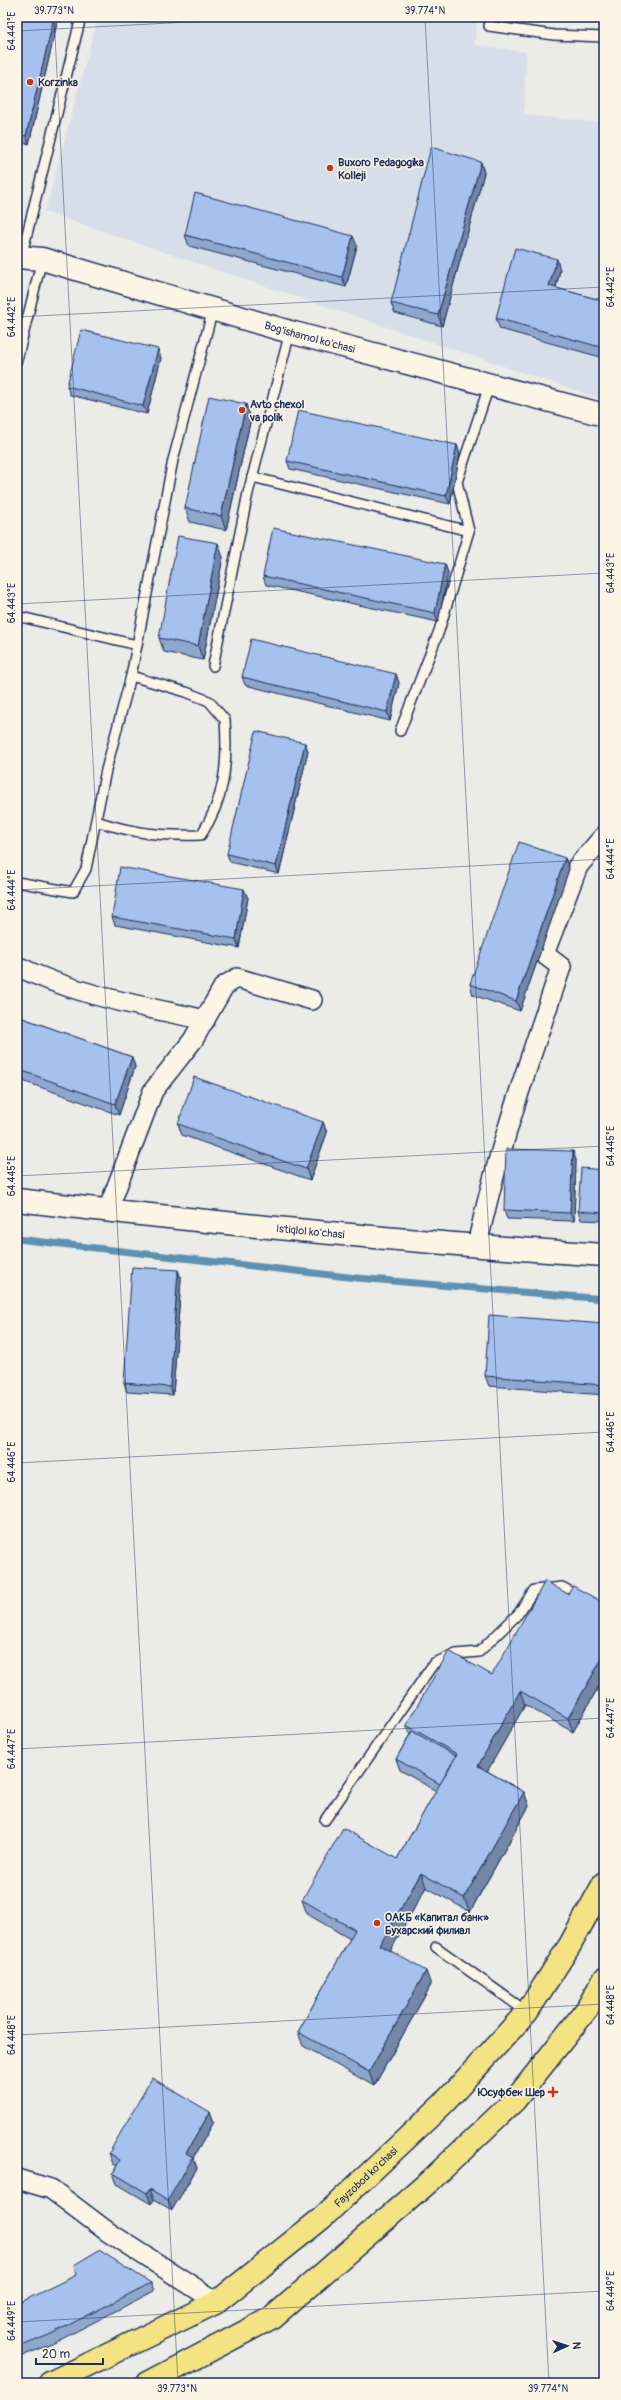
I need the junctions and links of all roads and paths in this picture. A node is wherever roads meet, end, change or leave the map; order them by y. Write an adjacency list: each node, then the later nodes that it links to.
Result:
1 (81, 17): 4 (lane)
2 (490, 17): 3 (lane)
3 (604, 37)
4 (19, 258): 5 (street, Bog'ishamol ko'chasi)
5 (42, 259): 6 (street, Bog'ishamol ko'chasi); 8 (lane)
6 (213, 309): 7 (street, Bog'ishamol ko'chasi); 14 (lane)
7 (290, 332): 9 (street, Bog'ishamol ko'chasi); 11 (lane)
8 (17, 360)
9 (489, 386): 10 (street, Bog'ishamol ko'chasi); 12 (lane)
10 (604, 415)
11 (252, 477): 12 (lane); 15 (lane)
12 (470, 531): 17 (lane)
13 (17, 616): 14 (lane)
14 (137, 645): 16 (lane)
15 (214, 666)
16 (130, 676): 18 (lane); 18 (lane)
17 (400, 731)
18 (96, 820): 20 (lane)
19 (604, 836): 26 (street)
20 (17, 882)
21 (17, 966): 23 (street)
22 (312, 1000): 23 (street)
23 (205, 1020): 25 (street)
24 (17, 1200): 25 (street, Istiqlol ko'chasi)
25 (108, 1210): 26 (street, Istiqlol ko'chasi)
26 (477, 1246): 27 (street, Istiqlol ko'chasi)
27 (604, 1255)
28 (586, 1600): 29 (lane)
29 (325, 1820)
30 (604, 1883): 33 (main road, Fayzobod ko'chasi)
31 (436, 1947): 33 (lane)
32 (604, 1979): 37 (main road)
33 (527, 2012): 35 (main road, Fayzobod ko'chasi)
34 (17, 2179): 35 (street)
35 (217, 2302): 36 (main road, Fayzobod ko'chasi)
36 (50, 2383)
37 (148, 2383)

